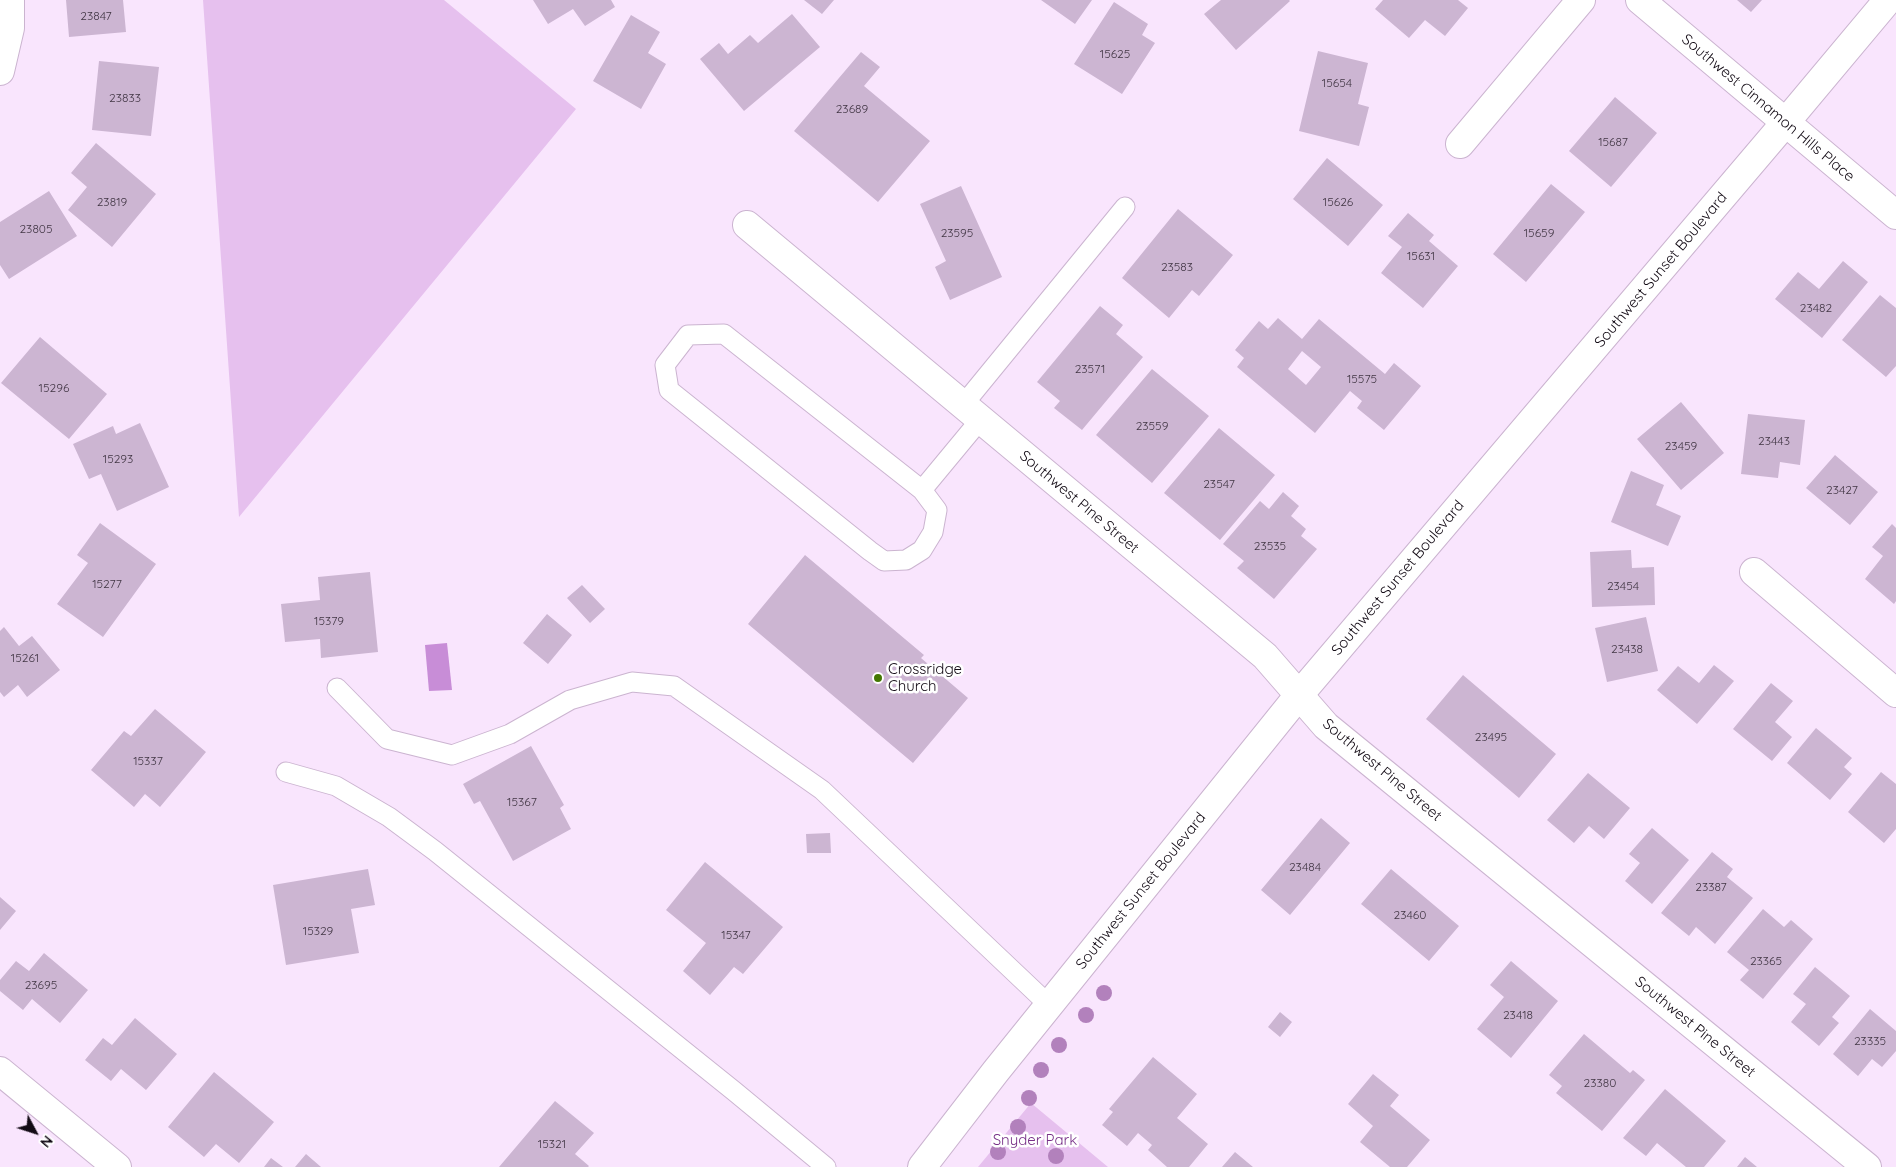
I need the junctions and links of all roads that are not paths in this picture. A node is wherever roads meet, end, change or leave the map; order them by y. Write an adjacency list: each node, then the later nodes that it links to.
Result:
1 (10, 0): 5 (street)
2 (1581, 0): 7 (street)
3 (1640, 0): 6 (street, Southwest Cinnamon Hills Place)
4 (1888, 0): 6 (street, Southwest Sunset Boulevard)
5 (0, 71)
6 (1785, 124): 9 (street, Southwest Cinnamon Hills Place); 16 (street, Southwest Sunset Boulevard)
7 (1460, 144)
8 (1125, 207): 11 (lane)
9 (1896, 215)
10 (747, 225): 11 (street, Southwest Pine Street)
11 (971, 412): 12 (lane); 16 (street, Southwest Pine Street)
12 (922, 490): 12 (lane)
13 (1754, 572): 15 (street)
14 (338, 688): 18 (lane)
15 (1896, 693)
16 (1299, 695): 18 (street, Southwest Sunset Boulevard); 23 (street, Southwest Pine Street)
17 (286, 772): 21 (lane)
18 (1049, 1005): 22 (street, Southwest Sunset Boulevard)
19 (0, 1071): 20 (street)
20 (107, 1164)
21 (826, 1167)
22 (922, 1167)
23 (1867, 1167)

